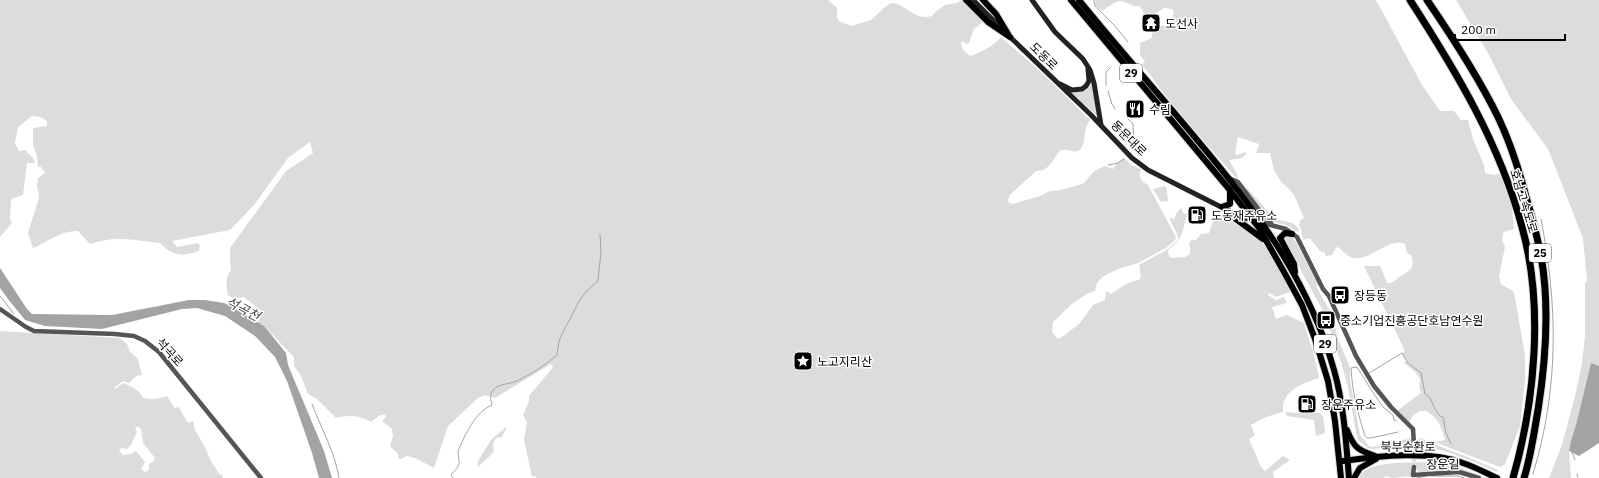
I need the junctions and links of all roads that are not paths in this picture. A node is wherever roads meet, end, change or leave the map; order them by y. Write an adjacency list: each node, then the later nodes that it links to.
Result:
1 (966, 0): 10 (main road)
2 (973, 0): 10 (main road, 도동로)
3 (983, 0): 10 (main road)
4 (1032, 0): 11 (main road, 동문대로)
5 (1071, 0): 16 (main road, 29)
6 (1079, 0): 15 (main road, 29)
7 (1405, 0): 12 (highway)
8 (1410, 0): 12 (highway, 호남고속도로 / 25)
9 (1427, 0): 33 (highway, 호남고속도로 / 25)
10 (1010, 37): 13 (main road, 도동로)
11 (1087, 64): 13 (main road); 14 (main road, 동문대로)
12 (1453, 68): 32 (highway, 호남고속도로 / 25)
13 (1056, 82): 14 (main road, 도동로)
14 (1101, 125): 17 (main road, 동문대로)
15 (1229, 178): 20 (main road, 29); 21 (street)
16 (1229, 189): 17 (main road); 19 (main road, 29)
17 (1222, 207): 18 (main road, 동문대로)
18 (1229, 211): 19 (main road, 동문대로); 23 (main road)
19 (1253, 221): 20 (main road, 동문대로); 23 (main road, 29)
20 (1263, 223): 21 (street); 24 (main road, 29)
21 (1274, 226): 22 (street)
22 (1292, 234): 24 (main road); 27 (street)
23 (1266, 241): 30 (main road, 29)
24 (1295, 274): 26 (main road, 29)
25 (0, 309): 34 (street, 석곡로)
26 (1344, 423): 28 (main road); 29 (main road, 29)
27 (1414, 444)
28 (1378, 457): 29 (main road, 북부순환로); 37 (main road); 39 (main road, 북부순환로)
29 (1347, 460): 30 (main road, 북부순환로); 36 (main road, 29)
30 (1339, 462): 35 (main road, 29)
31 (1414, 467): 38 (street, 장운길)
32 (1514, 476)
33 (1525, 477)
34 (261, 478)
35 (1341, 478)
36 (1349, 478)
37 (1354, 478)
38 (1479, 478)
39 (1497, 478)

